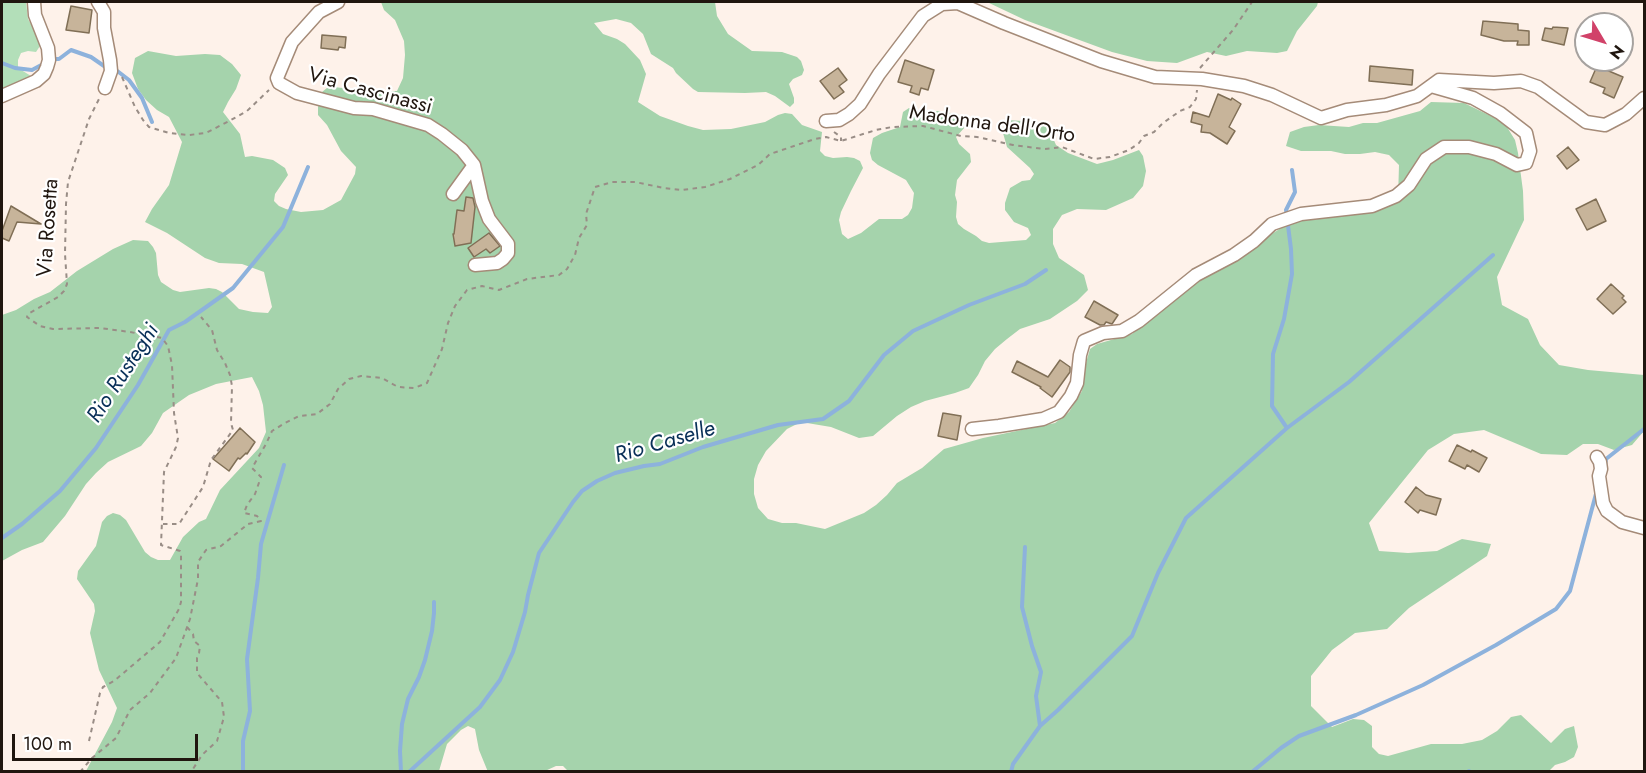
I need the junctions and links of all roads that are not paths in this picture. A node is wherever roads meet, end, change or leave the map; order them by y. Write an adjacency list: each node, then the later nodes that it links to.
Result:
1 (34, 2): 6 (street)
2 (98, 2): 5 (street)
3 (338, 2): 9 (street, Via Cascinassi)
4 (1431, 86): 7 (street); 8 (street); 12 (street)
5 (105, 88)
6 (2, 96)
7 (1644, 98)
8 (826, 120)
9 (474, 165): 10 (street); 11 (street, Via Cascinassi)
10 (453, 194)
11 (475, 265)
12 (972, 429)
13 (1597, 457): 14 (street)
14 (1644, 528)

